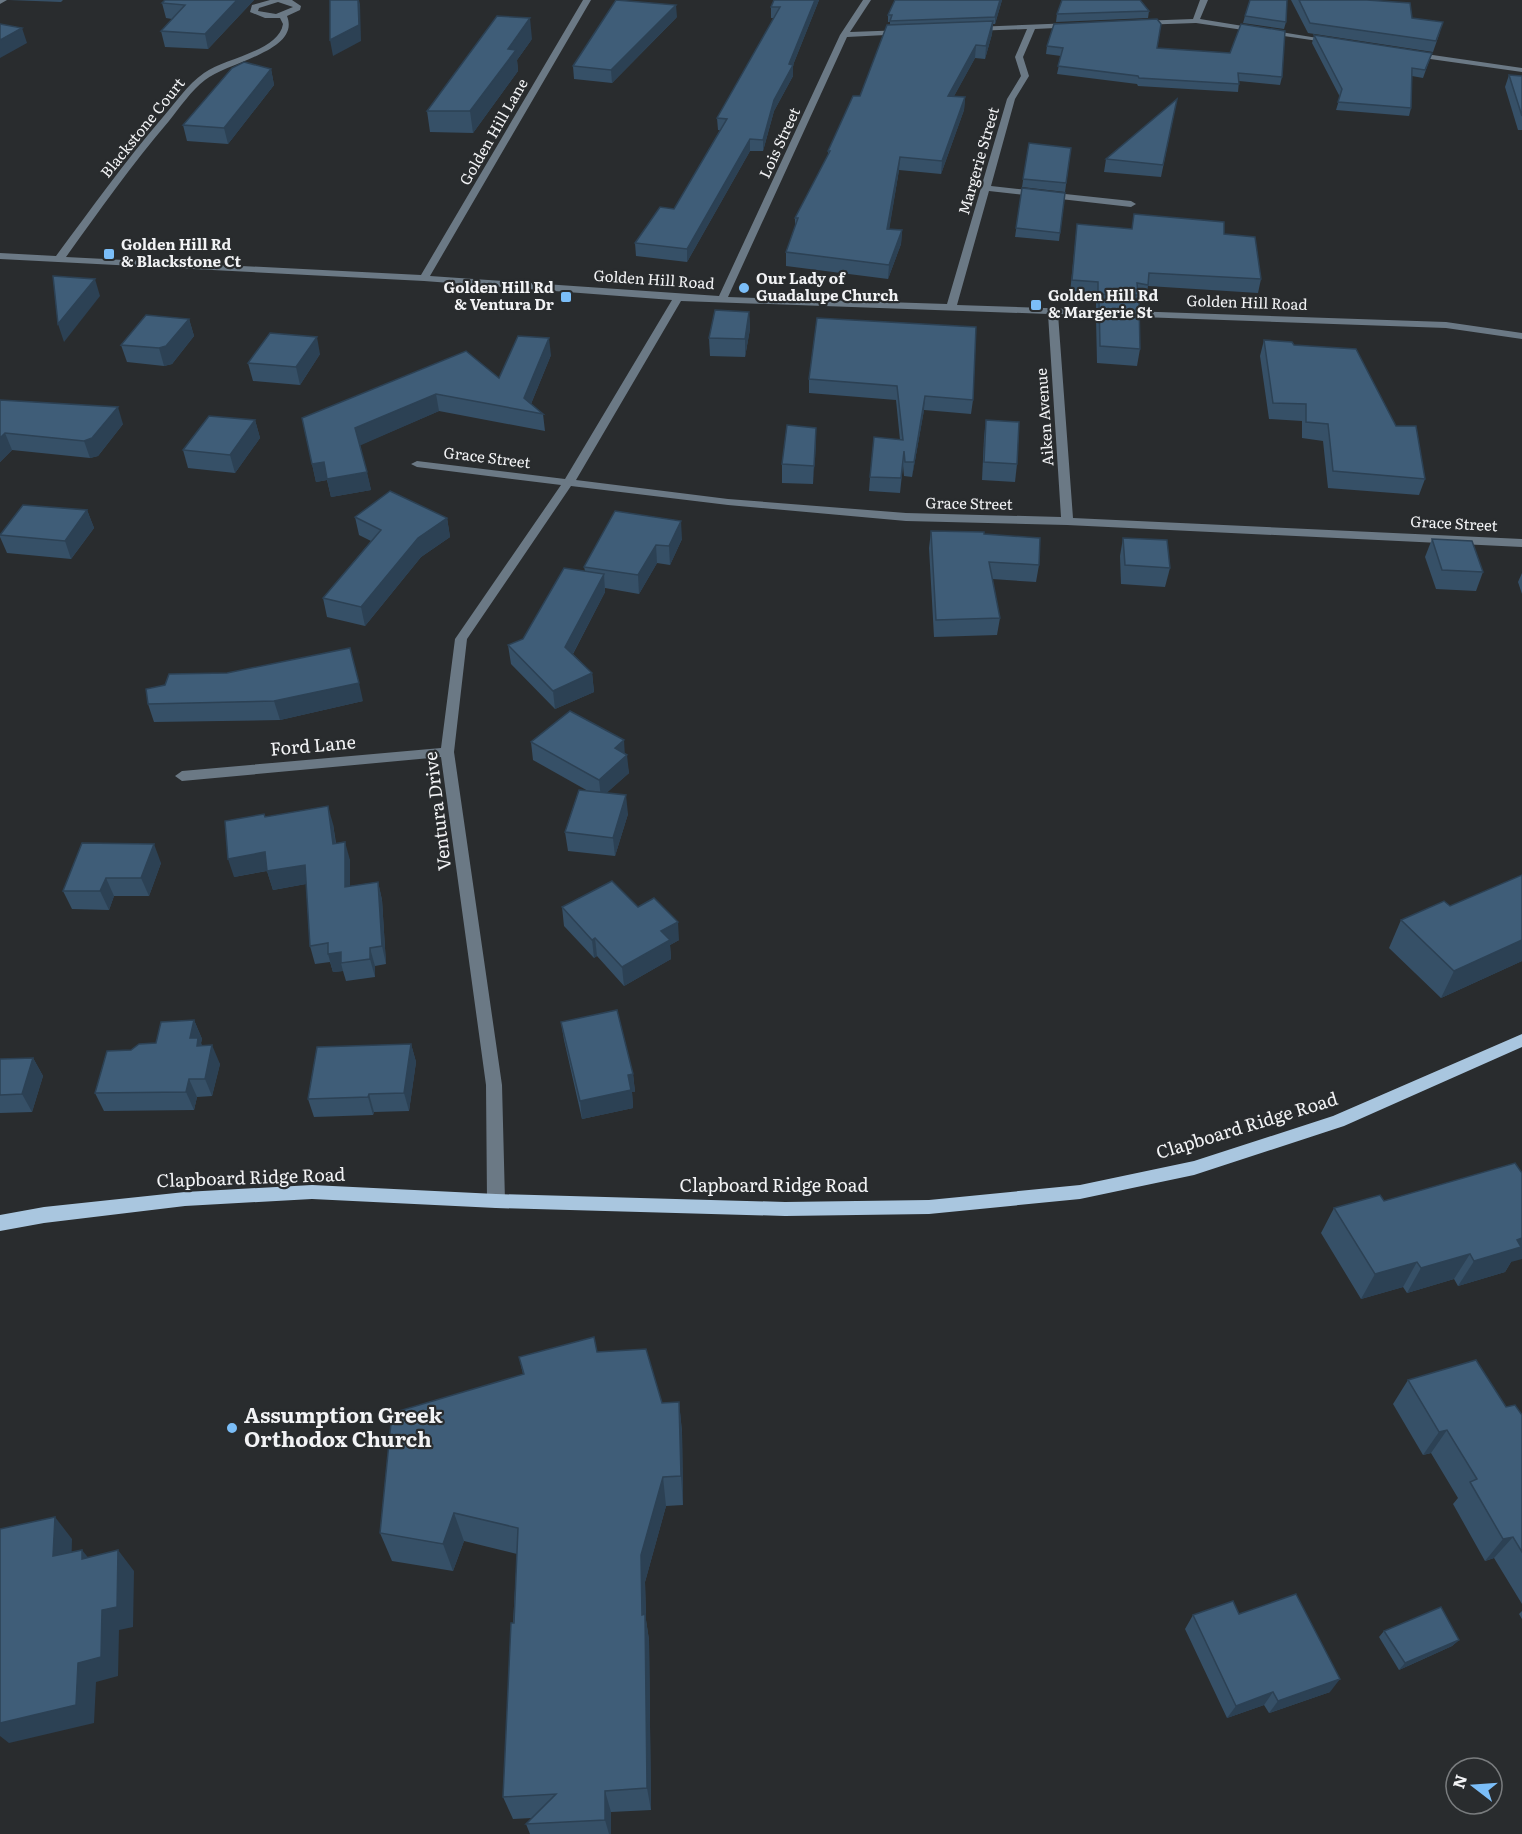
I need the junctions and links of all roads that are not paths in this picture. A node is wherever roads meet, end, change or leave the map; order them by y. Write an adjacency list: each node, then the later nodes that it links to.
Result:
1 (587, 0): 19 (street, Golden Hill Lane)
2 (867, 0): 11 (street, Lois Street)
3 (1204, 0): 5 (street)
4 (284, 15): 4 (street, Blackstone Court); 18 (street, Blackstone Court)
5 (1196, 21): 6 (street); 12 (street)
6 (1124, 23)
7 (1088, 25): 8 (street)
8 (1032, 26): 9 (street); 15 (street, Margerie Street)
9 (962, 29)
10 (915, 32): 11 (street)
11 (844, 35): 21 (street, Lois Street)
12 (1347, 44)
13 (1405, 52): 14 (street)
14 (1522, 70)
15 (986, 188): 16 (street); 22 (street, Margerie Street)
16 (1131, 204)
17 (0, 256): 18 (street, Golden Hill Road)
18 (59, 259): 19 (street, Golden Hill Road)
19 (424, 278): 20 (street, Golden Hill Road)
20 (678, 298): 21 (street, Golden Hill Road); 26 (street, Ventura Drive)
21 (722, 300): 22 (street, Golden Hill Road)
22 (951, 309): 23 (street, Golden Hill Road)
23 (1053, 311): 24 (street, Golden Hill Road); 27 (street, Aiken Avenue)
24 (1522, 336)
25 (417, 464): 26 (street, Grace Street)
26 (568, 483): 27 (street, Grace Street); 29 (street, Ventura Drive)
27 (1067, 521): 28 (street, Grace Street)
28 (1522, 543)
29 (447, 752): 30 (street, Ford Lane); 32 (street, Ventura Drive)
30 (182, 776)
31 (1522, 1040): 32 (main road, Clapboard Ridge Road)
32 (496, 1201): 33 (main road, Clapboard Ridge Road)
33 (0, 1223)

